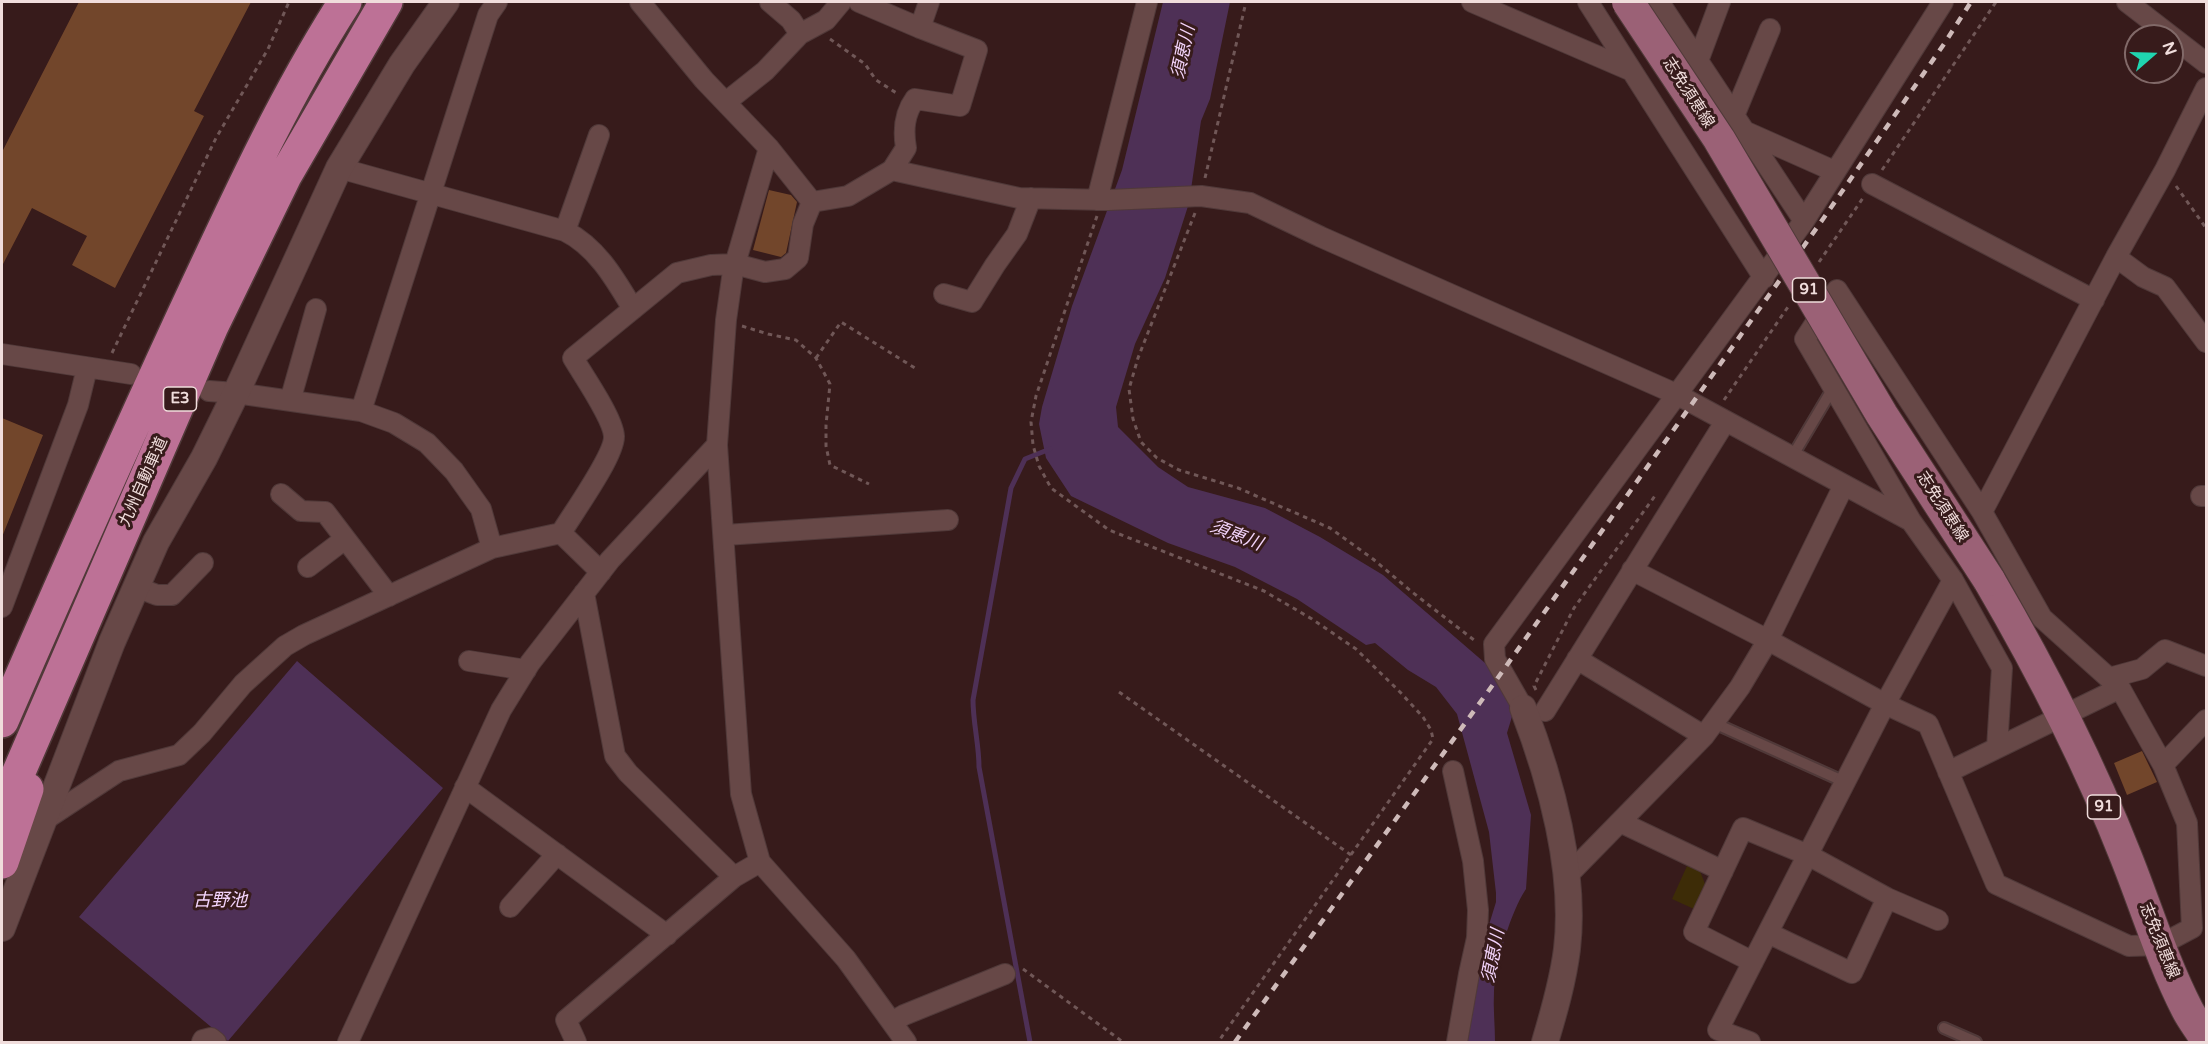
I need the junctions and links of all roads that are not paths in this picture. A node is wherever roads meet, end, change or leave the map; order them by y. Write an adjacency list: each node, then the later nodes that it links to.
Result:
1 (345, 2): 60 (highway, 九州自動車道 / E3)
2 (386, 2): 81 (highway, 九州自動車道 / E3)
3 (446, 2): 29 (street)
4 (498, 2): 33 (street)
5 (640, 2): 25 (street)
6 (770, 2): 20 (street)
7 (841, 2): 20 (street)
8 (859, 2): 18 (street)
9 (929, 2): 18 (street)
10 (1147, 2): 35 (street)
11 (1472, 2): 23 (street)
12 (1588, 2): 23 (street)
13 (1628, 2): 88 (main road, 志免須恵線 / 91, bridge)
14 (1659, 2): 21 (street)
15 (1720, 2): 21 (street)
16 (1943, 2): 31 (street)
17 (2127, 2): 22 (street)
18 (920, 28): 30 (street)
19 (1770, 29): 26 (street)
20 (807, 30): 25 (street)
21 (1698, 61): 26 (street)
22 (2206, 63)
23 (1632, 71): 41 (street)
24 (2206, 88): 39 (street)
25 (726, 102): 28 (street)
26 (1739, 123): 31 (street); 37 (street)
27 (599, 135): 38 (street)
28 (769, 148): 36 (street); 40 (street)
29 (339, 168): 33 (street); 52 (street)
30 (892, 170): 34 (street); 36 (street)
31 (1834, 171): 37 (street)
32 (1872, 184): 43 (street)
33 (431, 193): 38 (street); 55 (street)
34 (1031, 198): 35 (street); 42 (street)
35 (1102, 200): 53 (street)
36 (812, 202): 40 (street)
37 (1803, 222): 41 (street)
38 (565, 231): 45 (street)
39 (2116, 257): 43 (street); 46 (street)
40 (735, 264): 45 (street); 57 (street)
41 (1764, 278): 53 (street)
42 (944, 294)
43 (2094, 300): 62 (street)
44 (316, 309): 54 (street)
45 (633, 309): 65 (street)
46 (2206, 342)
47 (2, 354): 48 (street)
48 (87, 368): 49 (street); 77 (street)
49 (131, 374)
50 (1833, 388): 58 (lane); 62 (street); 64 (street)
51 (209, 391): 52 (street)
52 (237, 393): 54 (street); 74 (street)
53 (1676, 394): 56 (street); 87 (street)
54 (290, 400): 55 (street)
55 (361, 411): 68 (street)
56 (1719, 418): 58 (street); 71 (street)
57 (717, 445): 66 (street); 72 (street)
58 (1792, 458): 59 (street)
59 (1844, 485): 64 (street); 78 (street)
60 (103, 490): 85 (highway); 90 (highway, 九州自動車道 / E3)
61 (281, 494): 67 (street)
62 (1982, 512): 84 (street)
63 (948, 520): 66 (street)
64 (1911, 521): 73 (street)
65 (561, 533): 68 (street); 72 (street)
66 (725, 535): 104 (street)
67 (345, 539): 70 (street); 76 (street)
68 (492, 548): 76 (street)
69 (203, 563): 74 (street)
70 (308, 567)
71 (1632, 570): 78 (street); 79 (street)
72 (601, 572): 75 (street)
73 (1953, 580): 86 (street); 92 (street)
74 (136, 587): 99 (street)
75 (584, 593): 83 (street); 107 (street)
76 (389, 596): 99 (street)
77 (2, 607)
78 (1768, 640): 86 (street); 91 (street)
79 (1577, 659): 87 (street); 91 (street)
80 (469, 661): 83 (street)
81 (65, 664): 98 (highway, 九州自動車道 / E3); 103 (highway)
82 (2206, 666): 84 (street)
83 (526, 669): 97 (street)
84 (2114, 683): 88 (street); 93 (street)
85 (2, 691)
86 (1885, 704): 95 (street); 96 (street)
87 (1534, 710): 106 (street)
88 (2063, 714): 92 (street); 115 (main road, 志免須恵線 / 91)
89 (2206, 720): 93 (street)
90 (2, 721)
91 (1709, 730): 96 (lane); 100 (street)
92 (1996, 748): 95 (street)
93 (2163, 765): 112 (street)
94 (1453, 771): 126 (street)
95 (1948, 772): 115 (street)
96 (1845, 782): 102 (street)
97 (465, 787): 101 (street); 123 (street)
98 (2, 811)
99 (43, 821): 111 (street)
100 (1620, 822): 105 (street); 106 (street)
101 (557, 854): 109 (street); 114 (street)
102 (1808, 855): 105 (street); 108 (street); 113 (street)
103 (2, 862)
104 (760, 862): 107 (street); 118 (street)
105 (1723, 871): 116 (street)
106 (1567, 876): 127 (street)
107 (734, 877): 114 (street)
108 (1887, 898): 110 (street); 113 (street)
109 (510, 907)
110 (1938, 920)
111 (2, 928)
112 (2199, 932): 115 (street)
113 (1768, 933): 116 (street)
114 (667, 935): 124 (street)
115 (2160, 945): 120 (main road, 志免須恵線 / 91)
116 (1753, 962): 128 (street)
117 (1005, 974): 118 (street)
118 (892, 1022): 125 (street)
119 (1944, 1029): 129 (lane)
120 (2206, 1039)
121 (202, 1042): 122 (street)
122 (216, 1042)
123 (348, 1042)
124 (576, 1042)
125 (906, 1042)
126 (1457, 1042)
127 (1545, 1042)
128 (1750, 1042)
129 (1976, 1042)

